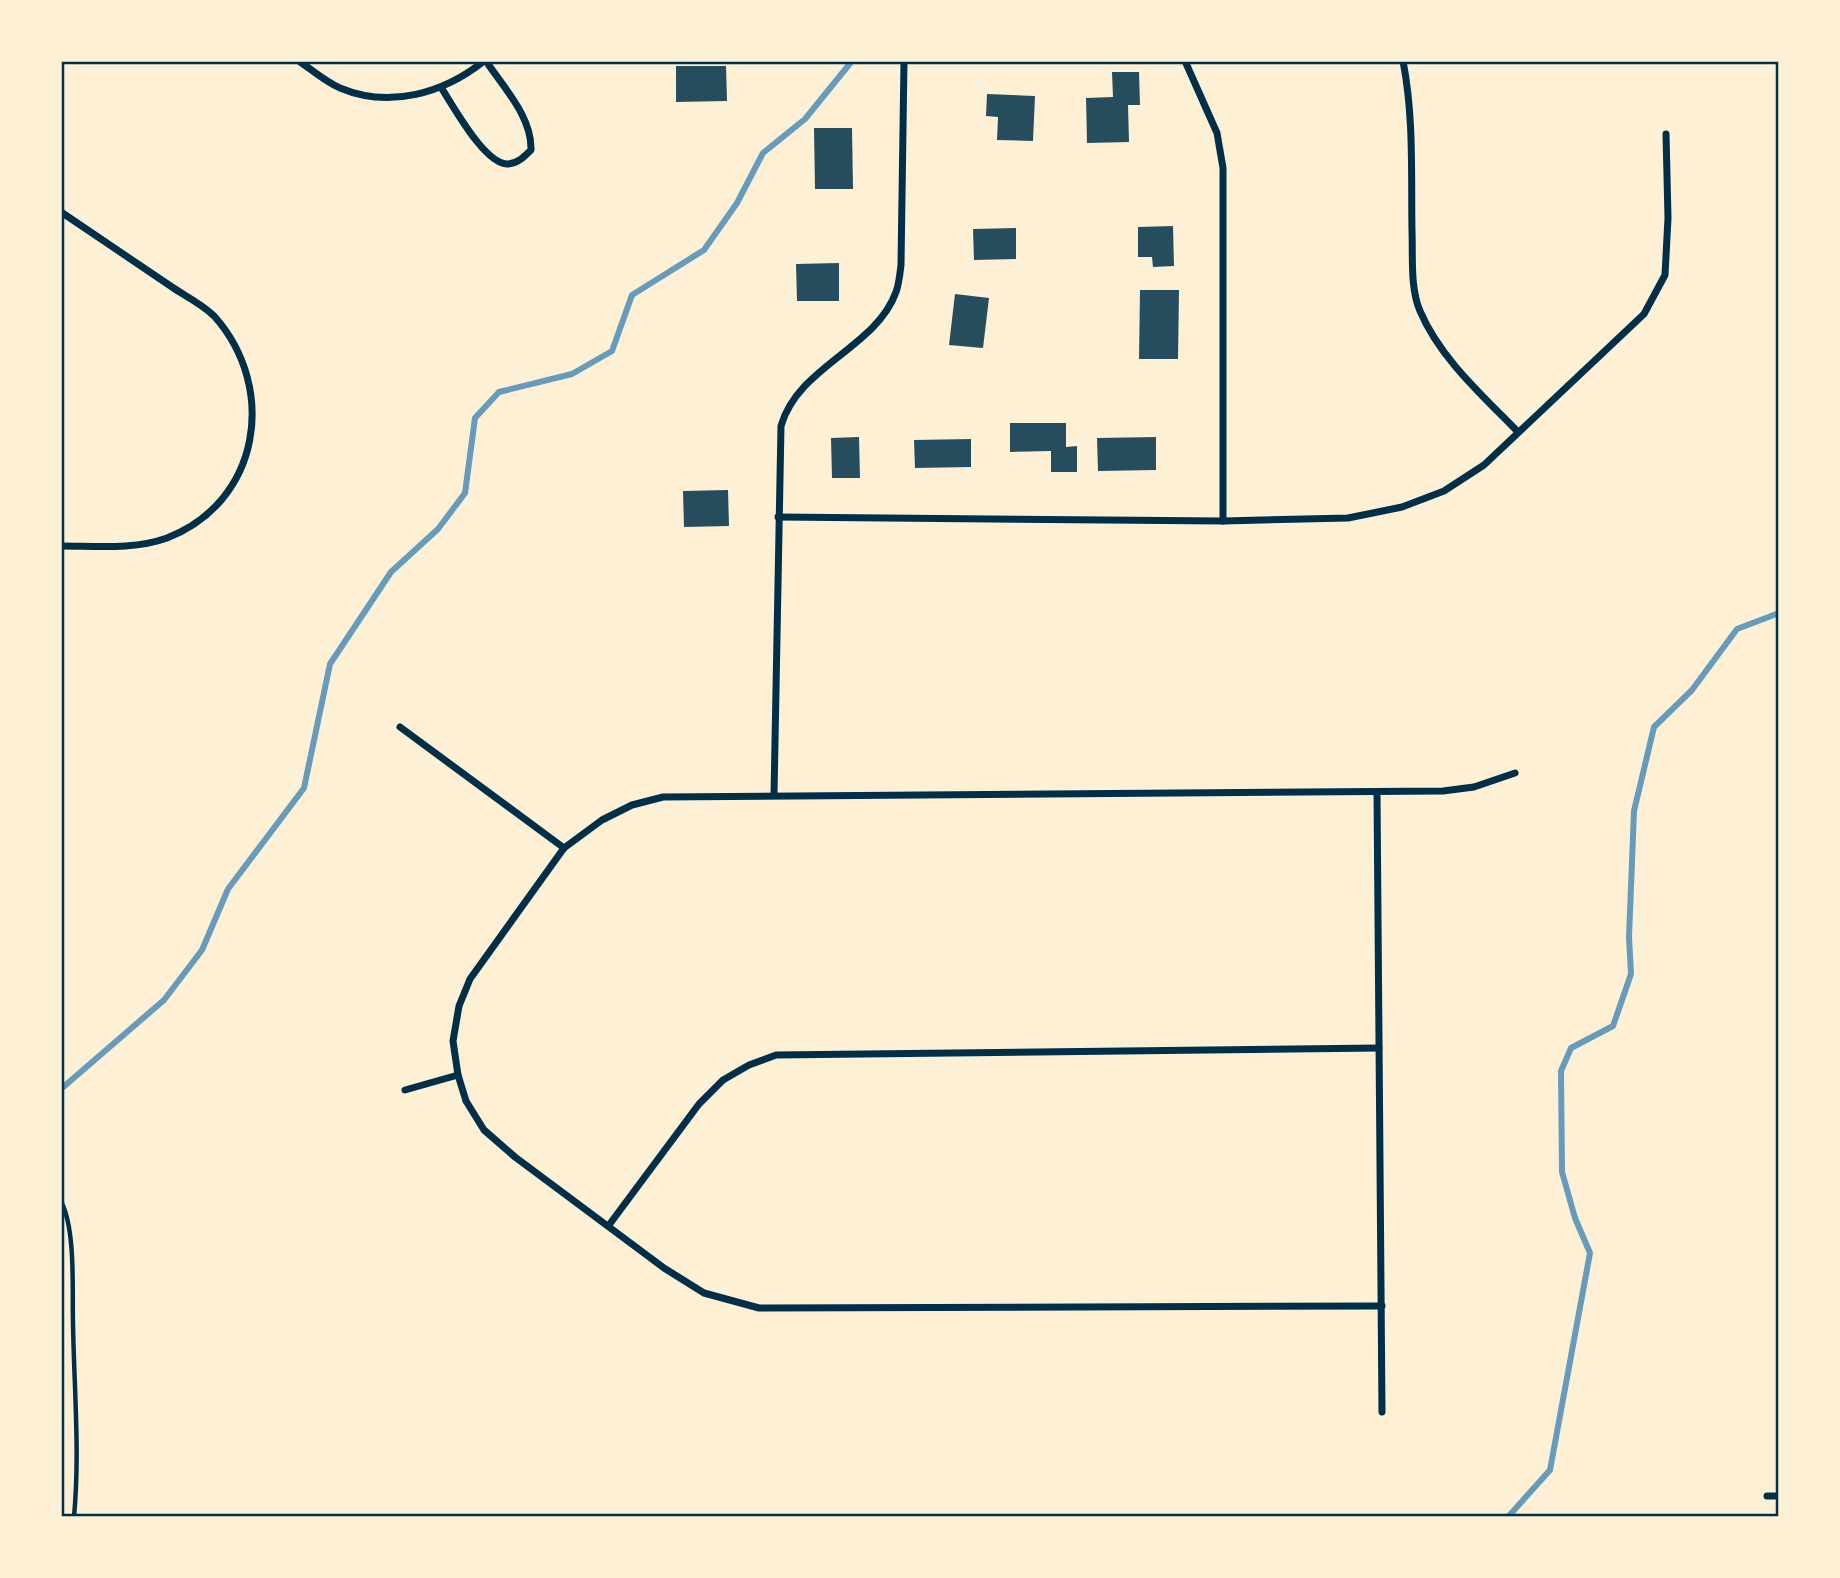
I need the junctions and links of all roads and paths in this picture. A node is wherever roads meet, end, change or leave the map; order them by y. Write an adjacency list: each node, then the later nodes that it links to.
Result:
1 (299, 61): 6 (street)
2 (485, 61): 6 (street); 6 (street)
3 (904, 61): 10 (street)
4 (1185, 61): 11 (street)
5 (1403, 61): 9 (street)
6 (442, 89)
7 (1666, 134): 9 (street)
8 (61, 212): 12 (street)
9 (1517, 431): 11 (street)
10 (778, 517): 11 (street); 16 (street)
11 (1223, 521)
12 (61, 546)
13 (400, 727): 17 (street)
14 (1515, 773): 15 (street)
15 (1377, 792): 16 (street); 18 (street)
16 (775, 795): 17 (street)
17 (564, 848): 19 (street)
18 (1379, 1048): 22 (street); 23 (street)
19 (458, 1075): 20 (street); 22 (street)
20 (405, 1090)
21 (61, 1201): 27 (lane)
22 (609, 1225): 23 (street)
23 (1382, 1306): 24 (street)
24 (1382, 1412)
25 (1767, 1496): 26 (street)
26 (1779, 1496)
27 (74, 1517)

